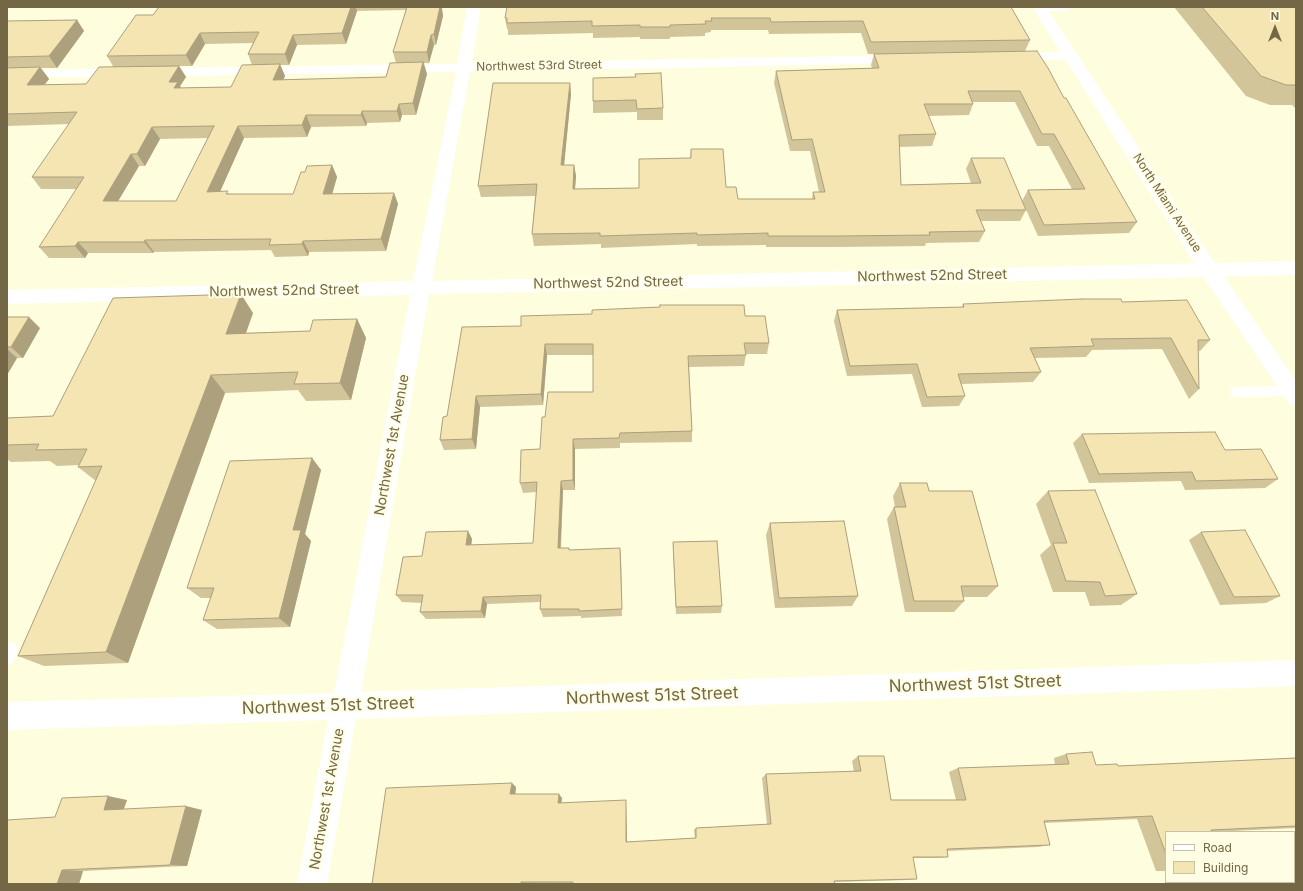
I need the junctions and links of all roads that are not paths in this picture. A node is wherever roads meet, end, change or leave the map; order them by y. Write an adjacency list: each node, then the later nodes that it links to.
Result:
1 (474, 7): 7 (street, Northwest 1st Avenue)
2 (1039, 7): 3 (street); 4 (street, North Miami Avenue)
3 (1064, 7)
4 (1072, 56): 5 (street); 10 (street, North Miami Avenue)
5 (1000, 57)
6 (920, 59): 7 (street, Northwest 53rd Street)
7 (464, 68): 8 (street, Northwest 53rd Street); 11 (street, Northwest 1st Avenue)
8 (7, 74)
9 (1296, 268): 10 (street, Northwest 52nd Street)
10 (1209, 270): 11 (street, Northwest 52nd Street); 14 (street, North Miami Avenue)
11 (421, 288): 12 (street, Northwest 52nd Street); 16 (street, Northwest 1st Avenue)
12 (7, 297)
13 (1237, 392): 14 (lane)
14 (1294, 395)
15 (1296, 673): 16 (street, Northwest 51st Street)
16 (344, 706): 17 (street, Northwest 51st Street); 18 (street, Northwest 1st Avenue)
17 (7, 716)
18 (312, 884)

